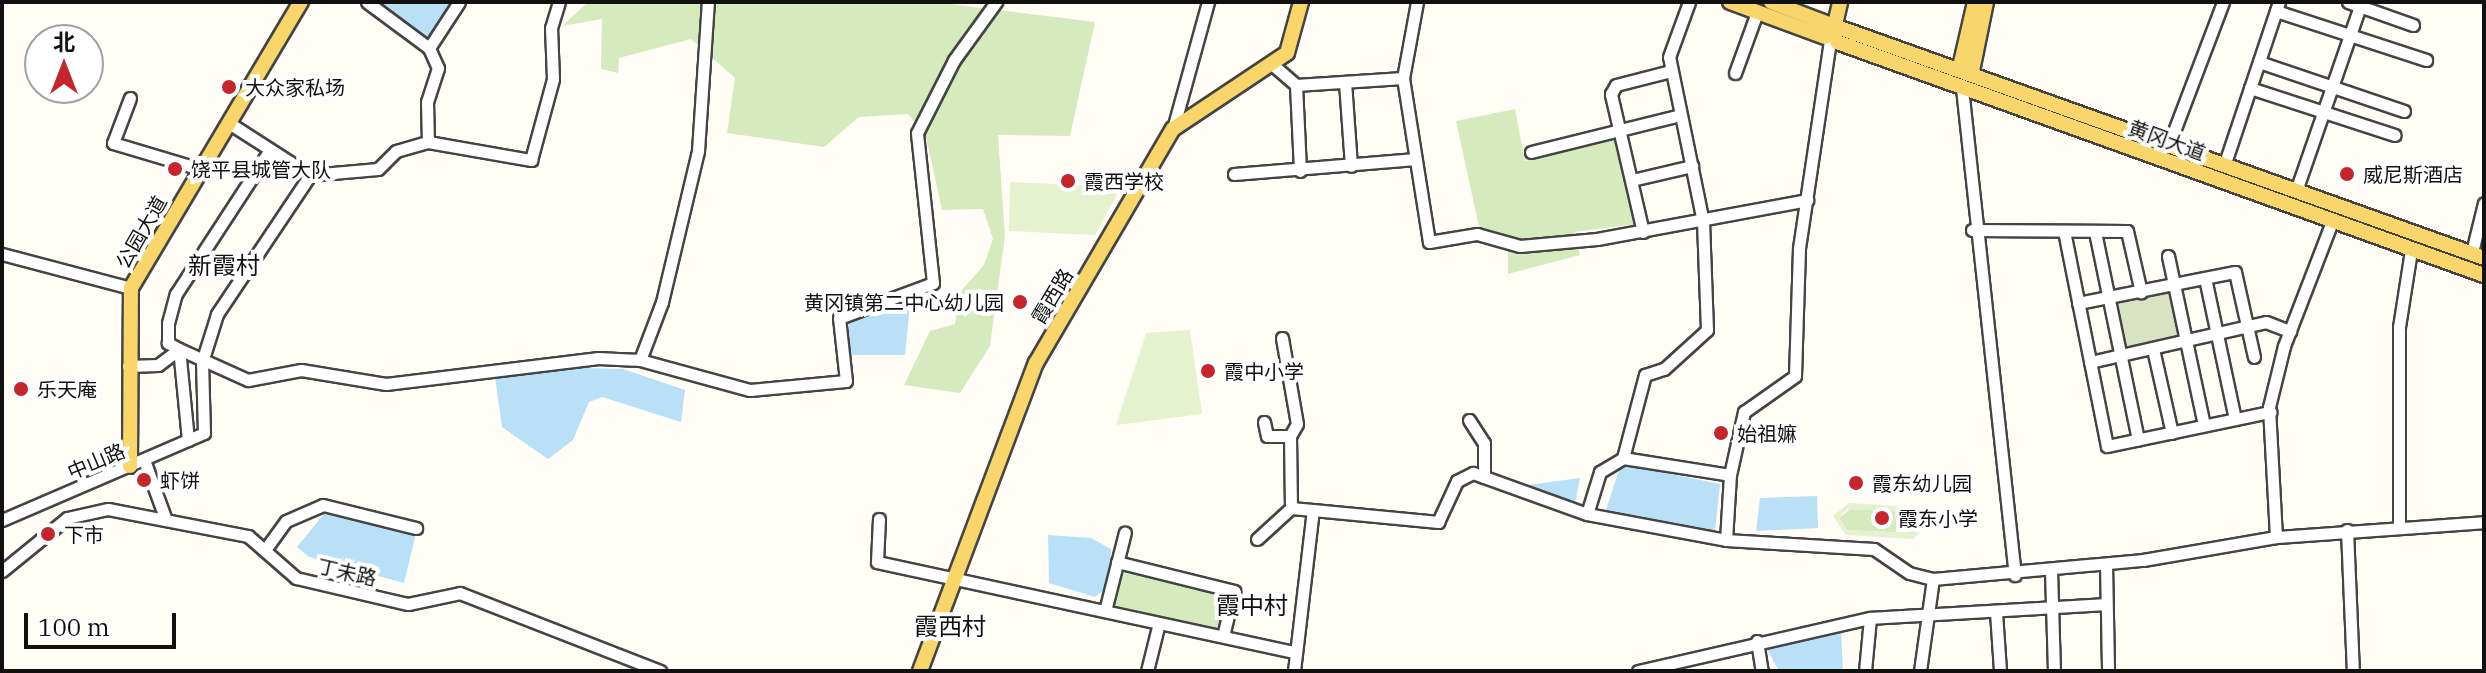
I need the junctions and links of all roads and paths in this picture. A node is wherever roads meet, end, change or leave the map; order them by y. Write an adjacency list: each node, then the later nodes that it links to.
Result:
1 (301, 2): 40 (main road, 公园大道)
2 (367, 2): 24 (street)
3 (459, 2): 24 (street)
4 (559, 2): 45 (street)
5 (708, 2): 86 (street)
6 (996, 2): 86 (street)
7 (1208, 2): 41 (street)
8 (1301, 2): 27 (main road, 霞西路)
9 (1417, 2): 30 (street)
10 (1689, 2): 28 (street)
11 (1730, 2): 22 (main road, 黄冈大道)
12 (1771, 2): 22 (main road, 黄冈大道)
13 (1840, 2): 22 (main road)
14 (1975, 2): 15 (main road)
15 (1986, 2)
16 (2223, 2): 44 (street)
17 (2348, 2): 19 (street)
18 (2278, 6): 23 (street); 26 (street)
19 (2360, 6): 21 (street); 23 (street)
20 (1756, 15): 29 (street)
21 (2413, 25)
22 (1833, 35): 58 (street); 67 (main road, 黄冈大道); 70 (main road, 黄冈大道)
23 (2351, 36): 25 (street); 33 (street)
24 (429, 48): 45 (street)
25 (2426, 60)
26 (2259, 62): 33 (street); 35 (street)
27 (1273, 65): 32 (street); 41 (main road, 霞西路)
28 (1671, 71): 39 (street); 42 (street)
29 (1735, 73)
30 (1403, 78): 31 (street); 48 (street)
31 (1345, 82): 32 (street); 50 (street)
32 (1296, 85): 53 (street)
33 (2334, 87): 37 (street); 38 (street)
34 (1962, 88): 62 (street)
35 (2250, 88): 38 (street); 49 (street)
36 (130, 98): 52 (street)
37 (2404, 111)
38 (2325, 114): 43 (street); 57 (street)
39 (1681, 115): 42 (street); 51 (street)
40 (229, 123): 46 (street); 52 (main road, 公园大道)
41 (1173, 129): 123 (main road, 霞西路)
42 (1620, 130): 47 (street); 56 (street)
43 (2395, 135)
44 (2171, 139)
45 (428, 142): 55 (street)
46 (270, 150): 55 (street); 82 (street)
47 (1531, 152)
48 (1415, 159): 50 (street); 64 (street)
49 (2226, 160)
50 (1351, 166): 53 (street)
51 (1692, 166): 56 (street); 60 (street)
52 (200, 169): 73 (main road, 公园大道)
53 (1300, 171): 54 (street)
54 (1234, 174)
55 (310, 175): 87 (street)
56 (1632, 180): 64 (street)
57 (2297, 188)
58 (1807, 200): 60 (street); 101 (street)
59 (2484, 203): 67 (street)
60 (1703, 222): 64 (street); 99 (street)
61 (2330, 227): 78 (street)
62 (1972, 230): 63 (street); 122 (street)
63 (2064, 231): 65 (street); 76 (street)
64 (1643, 232)
65 (2095, 232): 74 (street); 75 (street)
66 (2411, 250): 110 (street)
67 (2479, 253)
68 (2, 254): 73 (street)
69 (2168, 256): 72 (street)
70 (2484, 275)
71 (2205, 278): 72 (street); 77 (street); 79 (street)
72 (2174, 285): 74 (street); 81 (street)
73 (131, 288): 89 (main road, 公园大道)
74 (2141, 292): 75 (street)
75 (2108, 298): 76 (street); 84 (street)
76 (2078, 303): 88 (street)
77 (2247, 329): 78 (street); 79 (street); 85 (street)
78 (2290, 331): 90 (street)
79 (2217, 336): 81 (street); 91 (street)
80 (1282, 338): 96 (street)
81 (2186, 342): 83 (street); 94 (street)
82 (179, 349): 87 (street); 89 (street); 97 (street)
83 (2153, 349): 84 (street); 95 (street)
84 (2120, 356): 88 (street); 98 (street)
85 (2254, 357)
86 (640, 360): 87 (street)
87 (202, 362): 97 (street, 中山路)
88 (2090, 362): 98 (street)
89 (128, 366): 100 (main road, 公园大道)
90 (2270, 412): 91 (street); 114 (street)
91 (2235, 419): 94 (street)
92 (1469, 420): 102 (street)
93 (1264, 422): 96 (street)
94 (2204, 425): 95 (street)
95 (2172, 433): 98 (street)
96 (1290, 436): 103 (street)
97 (188, 440): 100 (street, 中山路)
98 (2138, 440)
99 (1623, 458): 101 (street); 105 (street)
100 (137, 463): 107 (street, 中山路); 108 (street)
101 (1730, 475): 116 (street)
102 (1484, 477): 104 (street); 105 (street)
103 (1291, 508): 104 (street); 115 (street)
104 (1313, 510): 134 (street)
105 (1587, 514): 116 (street)
106 (879, 519): 123 (street)
107 (2, 520)
108 (166, 520): 117 (street); 121 (street)
109 (2484, 522): 110 (street)
110 (2399, 525): 112 (street)
111 (416, 528): 117 (street)
112 (2347, 530): 114 (street); 146 (street)
113 (1125, 532): 118 (street)
114 (2276, 537): 119 (street)
115 (1257, 539)
116 (1726, 540): 124 (street)
117 (267, 547): 135 (street, 丁未路)
118 (1117, 562): 127 (street); 132 (street)
119 (2106, 564): 120 (street); 125 (street)
120 (2051, 570): 122 (street); 126 (street)
121 (2, 571)
122 (2015, 575): 124 (street)
123 (951, 578): 127 (street); 136 (main road, 霞西路)
124 (1933, 579): 129 (street)
125 (2106, 604): 126 (street); 145 (street)
126 (2052, 608): 128 (street); 144 (street)
127 (1105, 611): 131 (street)
128 (1996, 612): 129 (street); 143 (street)
129 (1932, 615): 130 (street); 142 (street)
130 (1870, 618): 133 (street); 141 (street)
131 (1159, 623): 132 (street); 137 (street)
132 (1223, 636): 134 (street)
133 (1757, 641): 139 (street); 140 (street)
134 (1295, 652): 138 (street)
135 (660, 671)
136 (920, 671)
137 (1147, 671)
138 (1294, 671)
139 (1638, 671)
140 (1762, 671)
141 (1865, 671)
142 (1920, 671)
143 (2000, 671)
144 (2054, 671)
145 (2108, 671)
146 (2353, 671)

